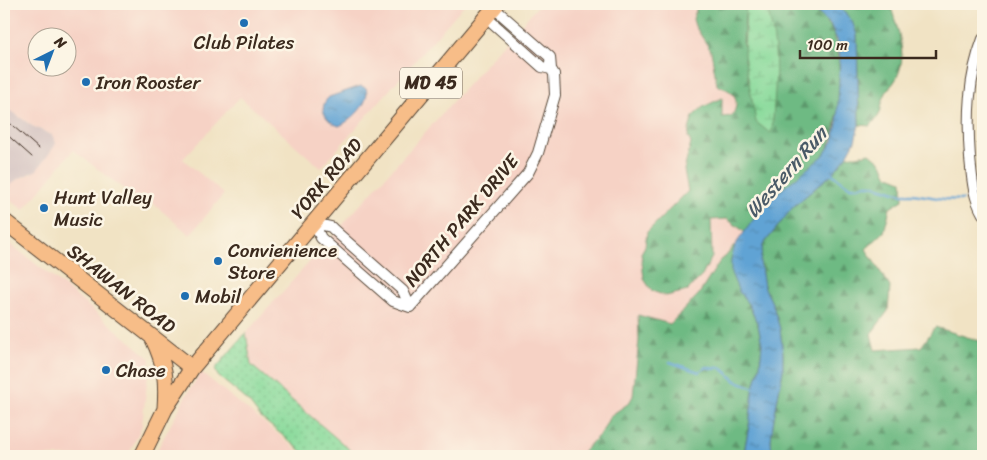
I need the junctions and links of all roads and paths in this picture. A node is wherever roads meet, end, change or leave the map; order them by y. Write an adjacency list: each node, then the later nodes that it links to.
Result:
1 (492, 10): 5 (main road, YORK ROAD / MD 45); 6 (street, NORTH PARK DRIVE)
2 (983, 39): 3 (street)
3 (983, 214)
4 (4, 221): 7 (main road, SHAWAN ROAD)
5 (314, 223): 6 (street, NORTH PARK DRIVE); 6 (street, NORTH PARK DRIVE); 8 (main road, YORK ROAD / MD 45)
6 (410, 307)
7 (153, 337): 8 (main road, SHAWAN ROAD); 9 (main road)
8 (192, 368): 9 (main road, YORK ROAD / MD 45)
9 (165, 409): 10 (main road, YORK ROAD / MD 45)
10 (142, 456)

